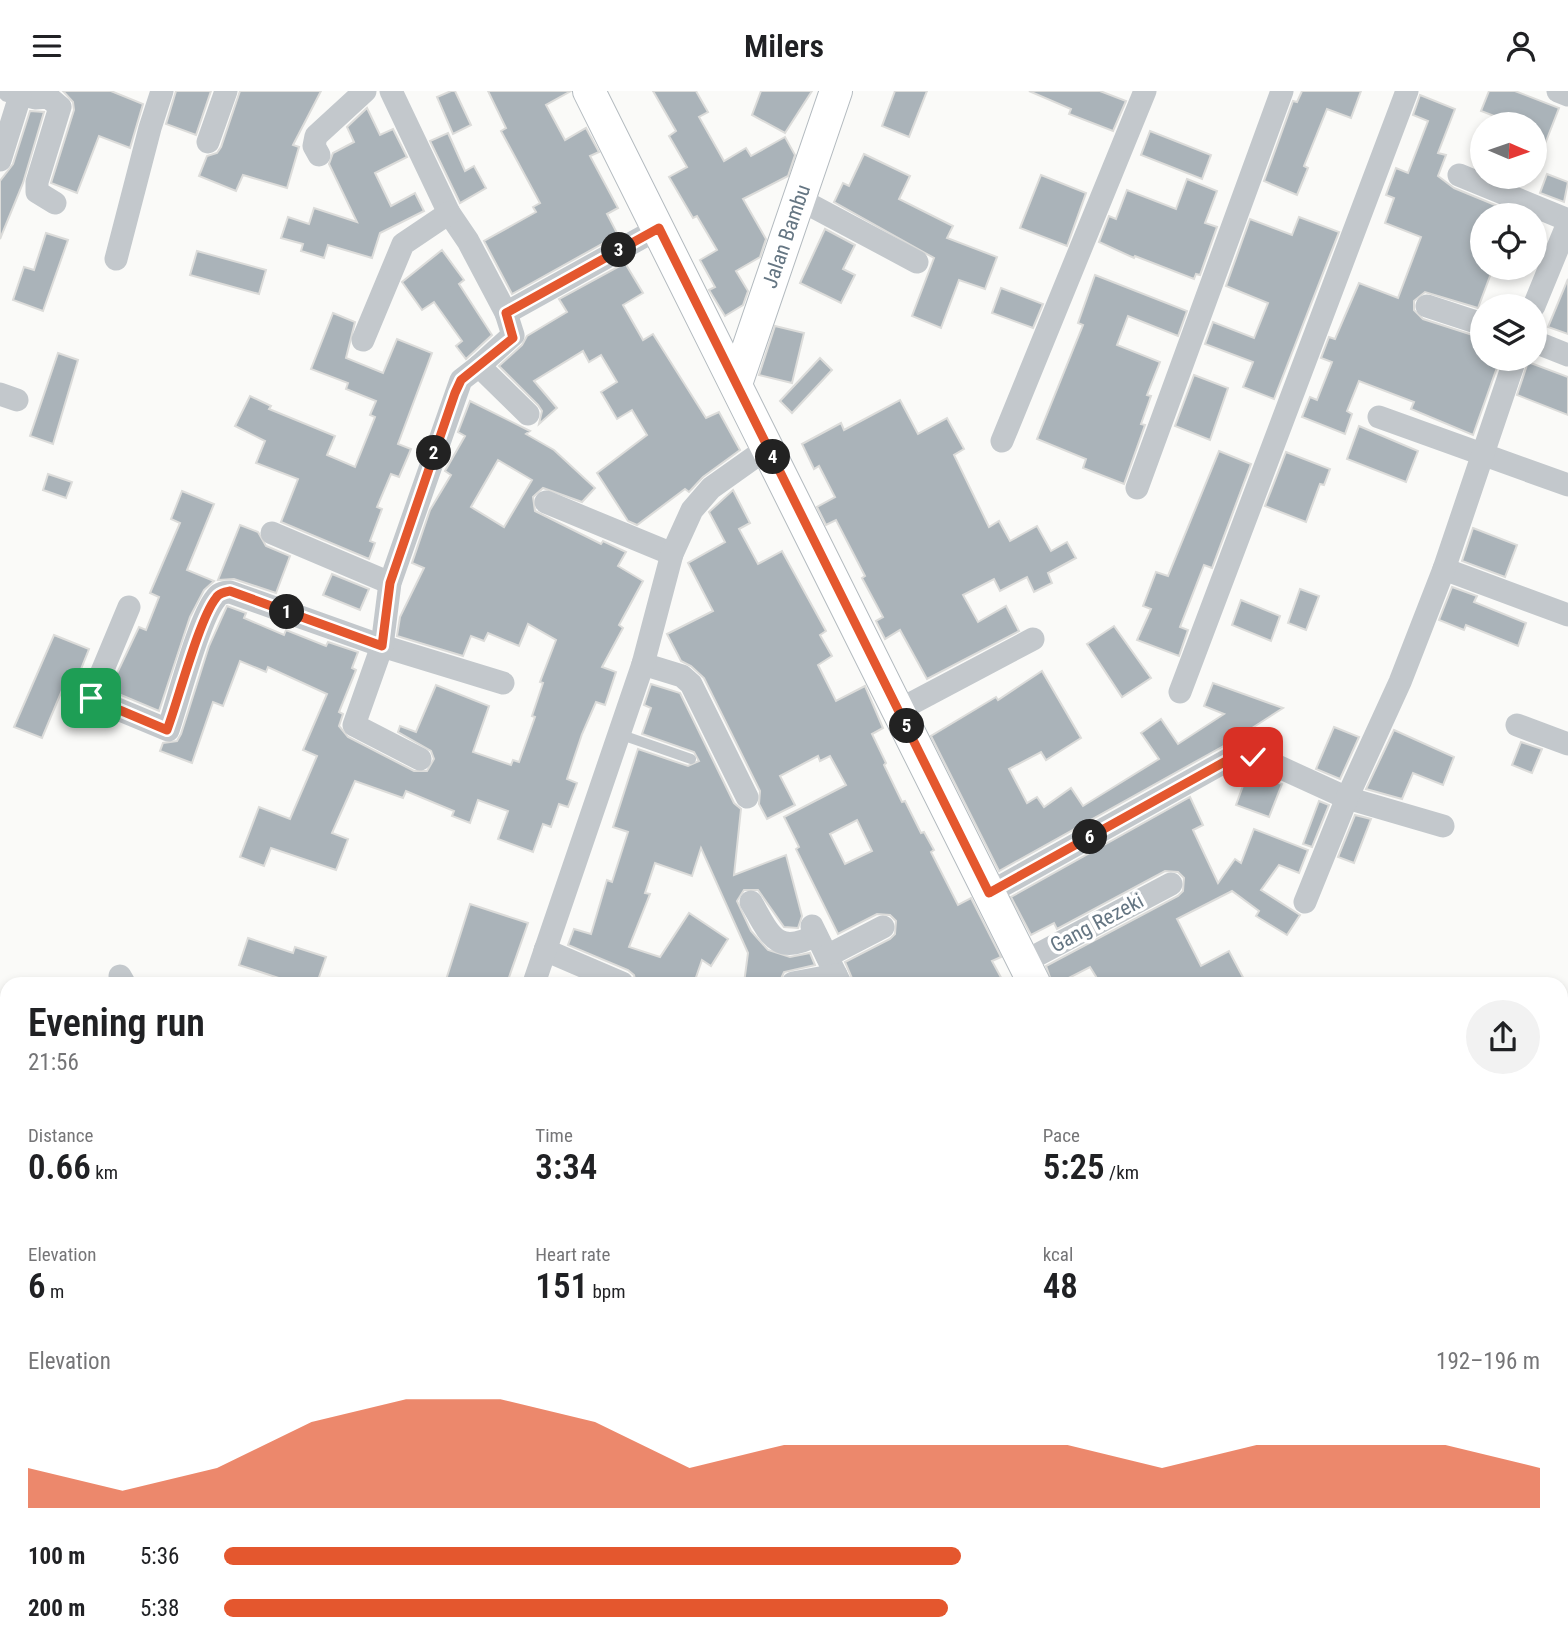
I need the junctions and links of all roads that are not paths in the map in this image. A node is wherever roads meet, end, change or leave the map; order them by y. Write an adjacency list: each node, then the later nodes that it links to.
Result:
1 (162, 91): 23 (street)
2 (226, 91): 14 (street)
3 (365, 91): 15 (street)
4 (391, 91): 20 (street)
5 (589, 91): 22 (main road)
6 (836, 91): 18 (main road, Jalan Bambu)
7 (1145, 91): 37 (street)
8 (1282, 91): 41 (street)
9 (1407, 91): 53 (street)
10 (1558, 91): 13 (street)
11 (15, 93): 12 (street); 16 (street)
12 (49, 94): 19 (street)
13 (1568, 95)
14 (208, 142)
15 (319, 155)
16 (0, 160)
17 (1459, 175): 21 (street)
18 (799, 199): 24 (street); 34 (main road, Jalan Bambu)
19 (55, 203)
20 (449, 213): 27 (street); 29 (street)
21 (1568, 222): 25 (street)
22 (659, 228): 27 (street); 34 (main road)
23 (116, 260)
24 (917, 262)
25 (1539, 294)
26 (1427, 306): 28 (street)
27 (506, 313): 32 (street)
28 (1470, 320)
29 (363, 340)
30 (1547, 347): 31 (street)
31 (1568, 355)
32 (479, 366): 35 (street); 46 (street)
33 (1511, 371): 39 (street)
34 (736, 384): 38 (main road)
35 (528, 414)
36 (1379, 417): 39 (street)
37 (1002, 441)
38 (769, 447): 44 (street); 54 (main road)
39 (1483, 453): 40 (street); 45 (street)
40 (1568, 485)
41 (1136, 488)
42 (546, 502): 44 (street)
43 (272, 533): 46 (street)
44 (672, 554): 51 (street)
45 (1444, 569): 48 (street); 61 (street)
46 (390, 583): 50 (street)
47 (129, 607): 50 (street)
48 (1568, 615)
49 (1033, 639): 54 (street)
50 (382, 646): 52 (street); 58 (street)
51 (643, 664): 56 (street); 60 (street)
52 (503, 683)
53 (1180, 692)
54 (899, 710): 64 (main road)
55 (1517, 725): 57 (street)
56 (619, 734): 59 (lane); 68 (street)
57 (1568, 744)
58 (420, 759)
59 (691, 759)
60 (747, 797)
61 (1347, 798): 62 (street); 64 (street); 66 (street)
62 (1443, 826)
63 (1171, 884): 70 (street, Gang Rezeki)
64 (989, 893): 70 (main road)
65 (751, 902): 69 (street)
66 (1306, 902)
67 (883, 927): 69 (street)
68 (545, 950): 71 (street); 72 (street)
69 (834, 972): 73 (street)
70 (1029, 973)
71 (536, 977)
72 (608, 977)
73 (815, 977)

